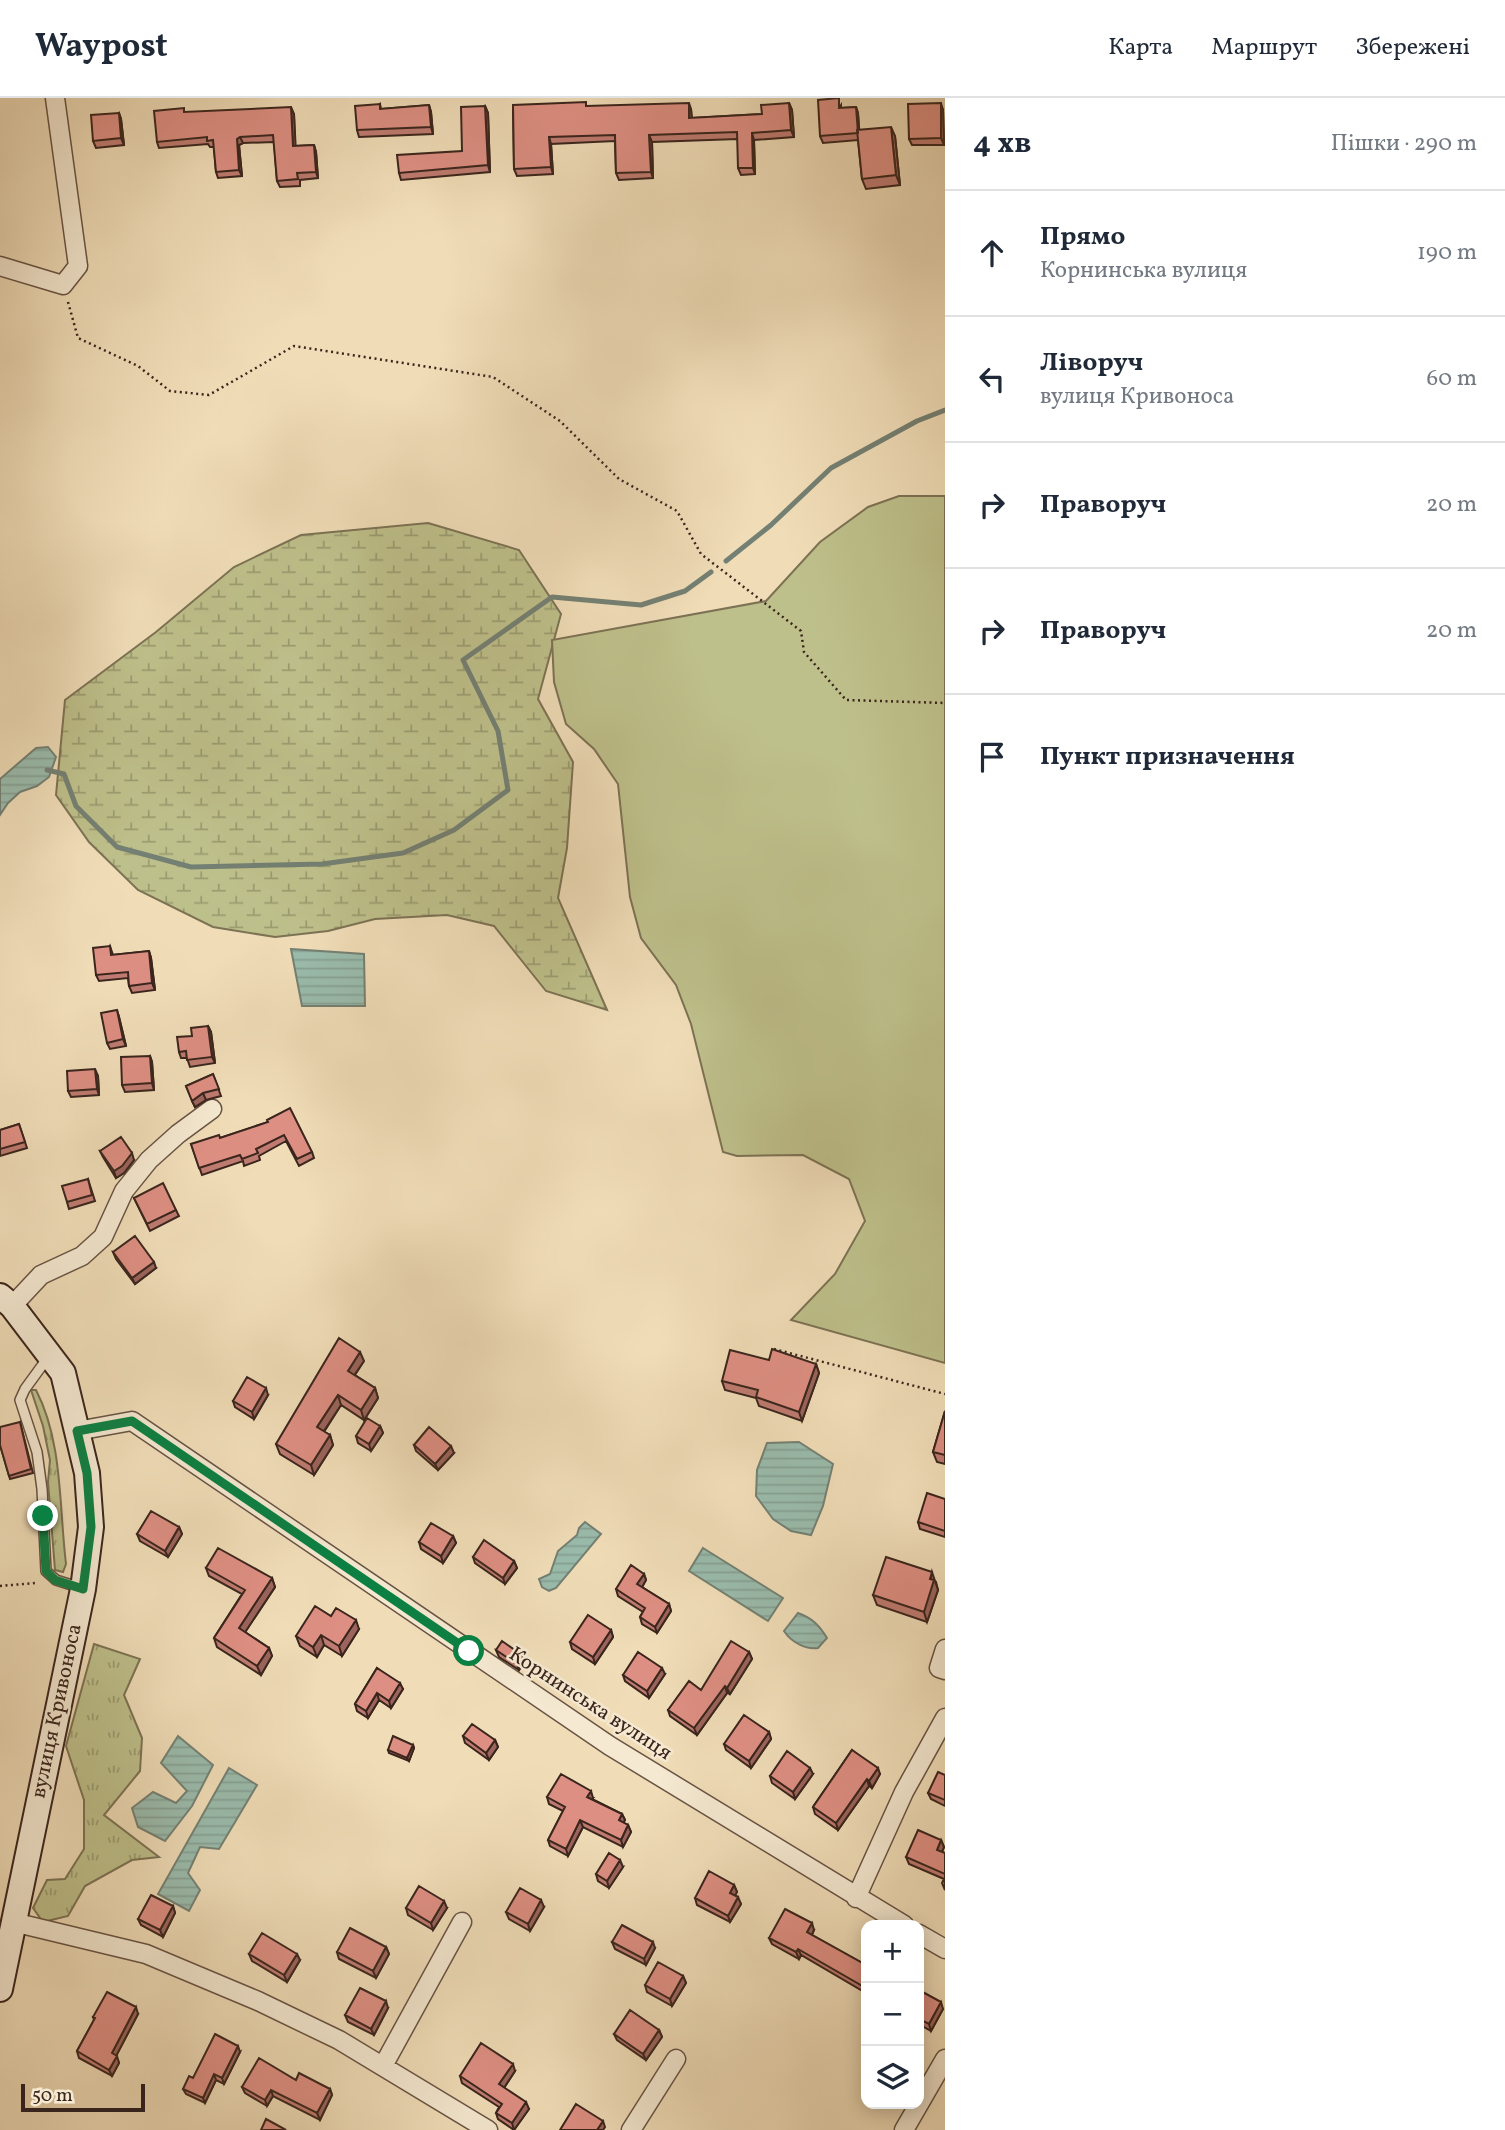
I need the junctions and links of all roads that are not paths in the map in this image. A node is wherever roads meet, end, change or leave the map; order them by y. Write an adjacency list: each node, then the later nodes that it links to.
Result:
1 (55, 98): 2 (street)
2 (0, 266)
3 (212, 1109): 4 (street)
4 (6, 1301): 5 (main road, вулиця Кривоноса)
5 (49, 1355): 6 (main road, вулиця Кривоноса); 7 (lane)
6 (77, 1431): 7 (main road, вулиця Кривоноса); 11 (street, Корнинська вулиця)
7 (83, 1589): 13 (main road, вулиця Кривоноса)
8 (945, 1649): 9 (street)
9 (942, 1669)
10 (945, 1717): 11 (street)
11 (856, 1898): 12 (street, Корнинська вулиця)
12 (895, 1920)
13 (13, 1922): 17 (main road, вулиця Кривоноса); 20 (street)
14 (462, 1922): 20 (street)
15 (924, 1937): 16 (street)
16 (945, 1949)
17 (0, 1989)
18 (676, 2059): 22 (street)
19 (945, 2059): 23 (street)
20 (383, 2066): 21 (street)
21 (488, 2130)
22 (631, 2130)
23 (904, 2130)

